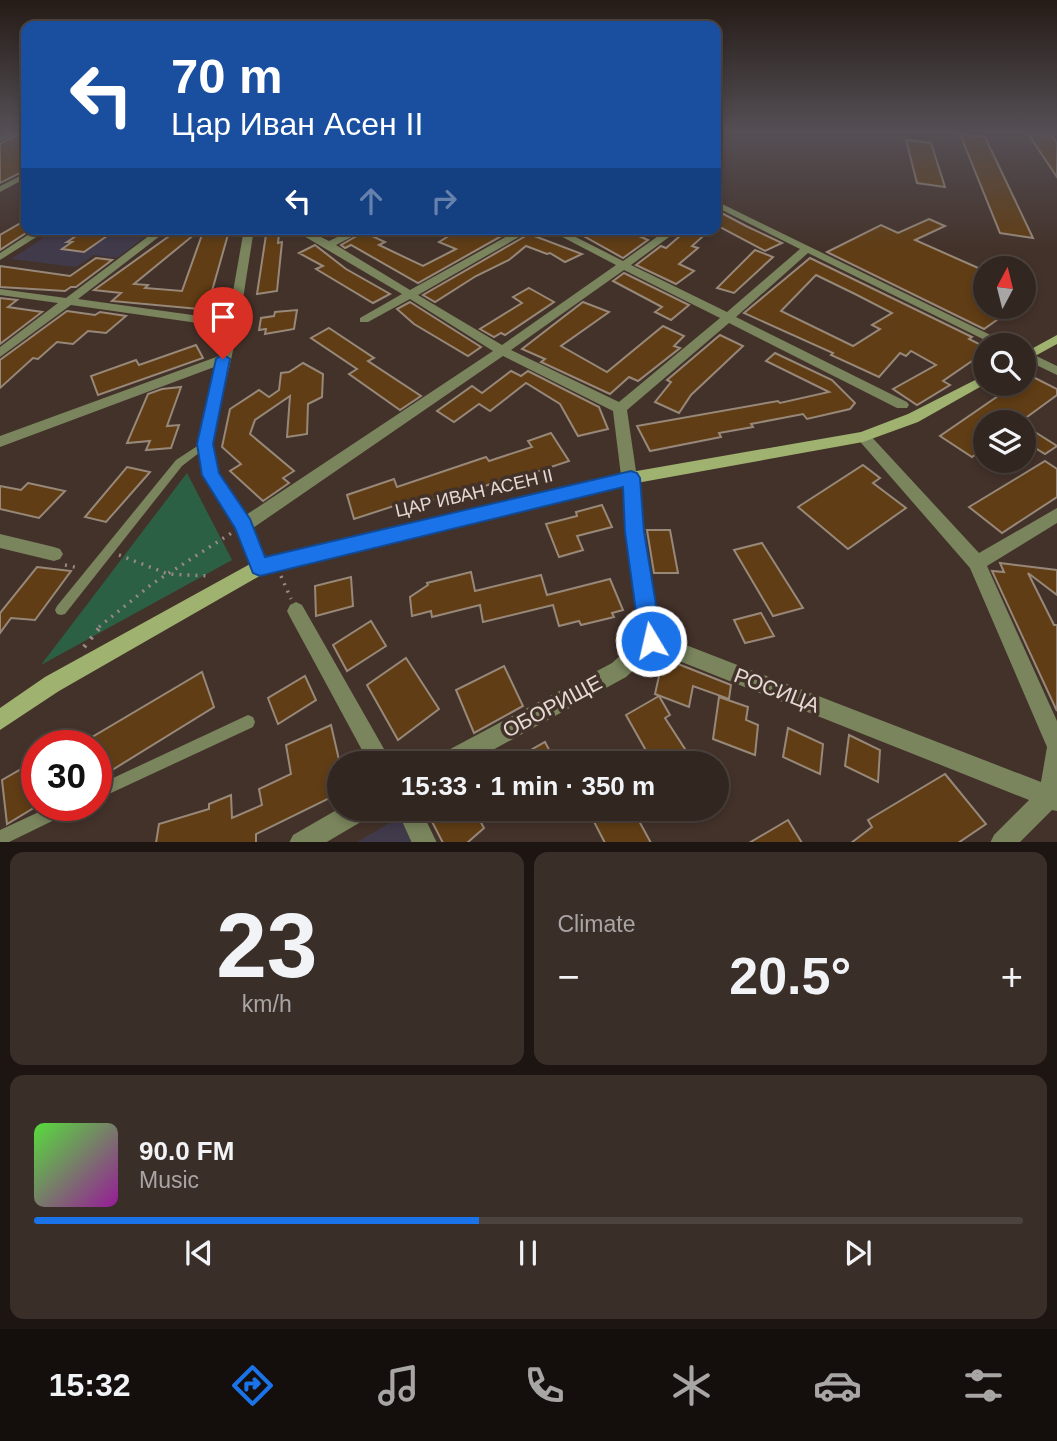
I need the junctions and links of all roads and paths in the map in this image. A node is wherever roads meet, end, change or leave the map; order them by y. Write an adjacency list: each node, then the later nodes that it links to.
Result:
1 (0, 175): 2 (street)
2 (21, 177)
3 (21, 179): 4 (street)
4 (0, 189)
5 (721, 206): 15 (street)
6 (35, 235): 16 (street)
7 (156, 235): 20 (street)
8 (249, 235): 23 (street)
9 (309, 235): 14 (street)
10 (350, 235): 14 (street)
11 (517, 235): 19 (street)
12 (564, 235): 17 (street)
13 (666, 235): 17 (street)
14 (329, 245): 19 (street)
15 (807, 248): 21 (street); 24 (street)
16 (0, 257)
17 (622, 265): 21 (street); 27 (street)
18 (0, 292): 20 (street)
19 (409, 295): 22 (street); 27 (street)
20 (69, 301): 23 (street); 28 (street)
21 (729, 317): 33 (street); 34 (street)
22 (364, 320)
23 (233, 324): 29 (street)
24 (980, 333)
25 (1057, 339): 26 (street)
26 (1036, 350)
27 (502, 351): 34 (street); 40 (street)
28 (0, 353)
29 (223, 359): 36 (street); 37 (street)
30 (1036, 361): 31 (street)
31 (1057, 371)
32 (973, 386): 35 (street, ЦАР ИВАН АСЕН II)
33 (902, 405)
34 (620, 408): 38 (street)
35 (863, 437): 38 (street, ЦАР ИВАН АСЕН II); 44 (street)
36 (0, 442)
37 (205, 444): 40 (street); 42 (lane)
38 (631, 478): 45 (street, ЦАР ИВАН АСЕН II); 51 (street)
39 (1057, 515): 44 (street)
40 (244, 525): 45 (street); 47 (path)
41 (0, 541): 43 (street)
42 (108, 552): 46 (lane); 47 (path)
43 (54, 554): 46 (path)
44 (977, 563): 55 (street)
45 (267, 565): 48 (street, ЦАР ИВАН АСЕН II); 50 (path)
46 (93, 570): 49 (lane)
47 (167, 575): 48 (path); 52 (path)
48 (242, 578): 52 (street, ЦАР ИВАН АСЕН II)
49 (61, 610)
50 (296, 611): 56 (street)
51 (651, 641): 57 (street, ОБОРИЩЕ); 59 (street, РОСИЦА)
52 (66, 676): 53 (street, ЦАР ИВАН АСЕН II)
53 (0, 720)
54 (247, 722): 58 (lane)
55 (1057, 747): 59 (street)
56 (374, 751)
57 (469, 751)
58 (112, 785)
59 (1053, 798): 66 (street)
60 (36, 821): 63 (lane)
61 (340, 821): 64 (street)
62 (414, 821): 65 (street)
63 (0, 838)
64 (302, 842)
65 (425, 842)
66 (1002, 842)

